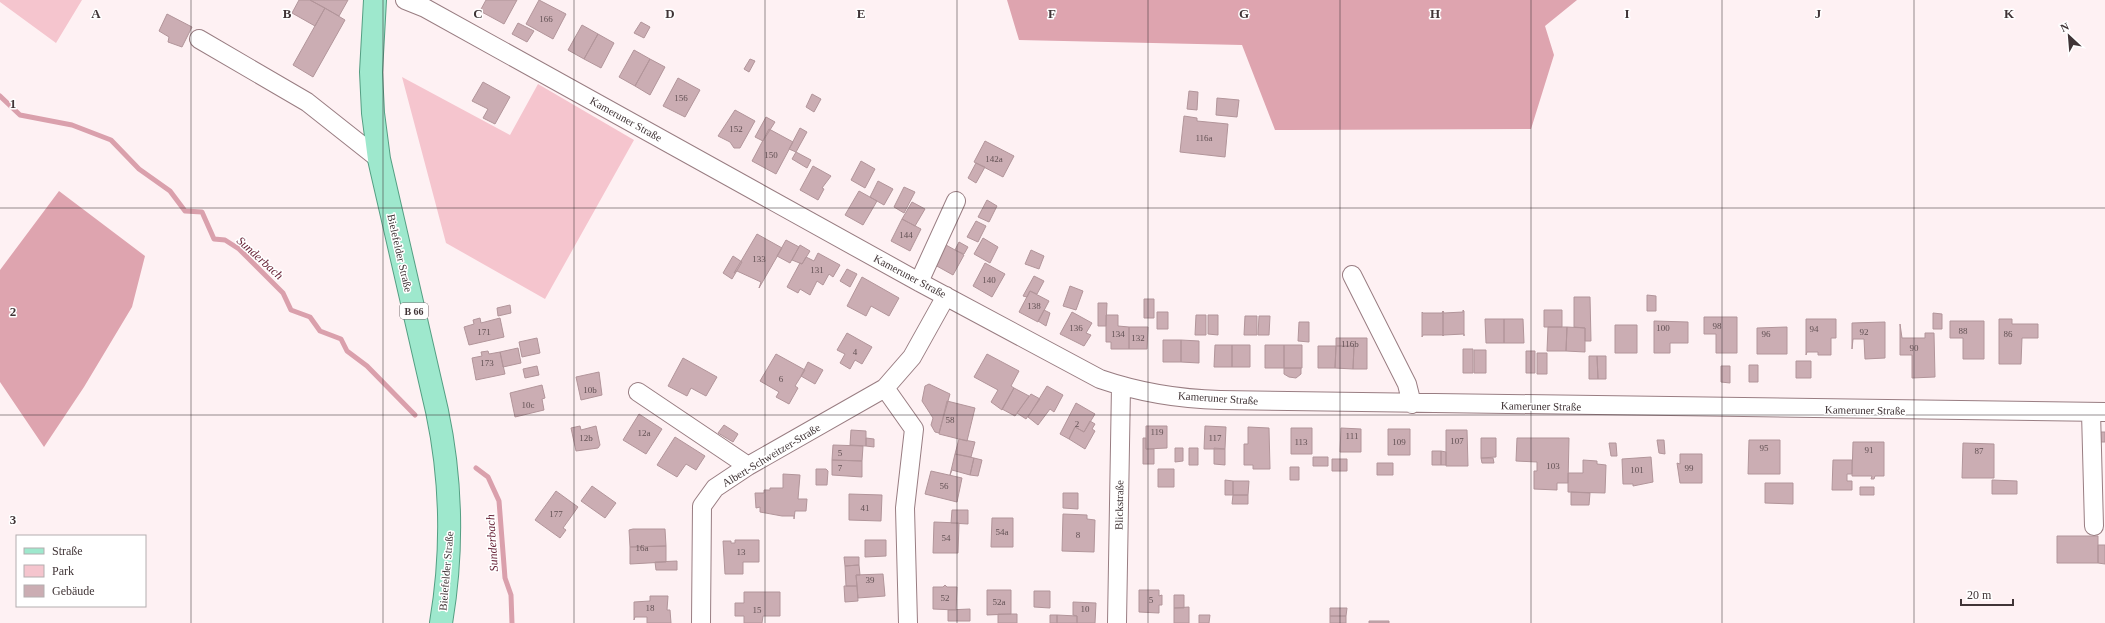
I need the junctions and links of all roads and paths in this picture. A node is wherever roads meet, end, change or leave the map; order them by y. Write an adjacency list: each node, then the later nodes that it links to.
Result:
1 (375, 0): 4 (main road, Bielefelder Straße / B 66)
2 (405, 0): 7 (street, Kameruner Straße)
3 (199, 39): 4 (street)
4 (379, 159): 16 (main road, Bielefelder Straße / B 66)
5 (956, 201): 7 (street)
6 (1352, 275): 12 (street)
7 (919, 282): 8 (street, Kameruner Straße)
8 (946, 296): 9 (street, Kameruner Straße); 10 (street, Albert-Schweitzer-Straße)
9 (1121, 386): 12 (street, Kameruner Straße); 19 (street, Blickstraße)
10 (885, 388): 14 (street, Albert-Schweitzer-Straße); 18 (street)
11 (638, 392): 14 (street)
12 (1412, 404): 13 (street, Kameruner Straße)
13 (2098, 412): 15 (street)
14 (748, 466): 17 (street, Albert-Schweitzer-Straße)
15 (2094, 526)
16 (441, 623)
17 (701, 623)
18 (908, 623)
19 (1117, 623)

